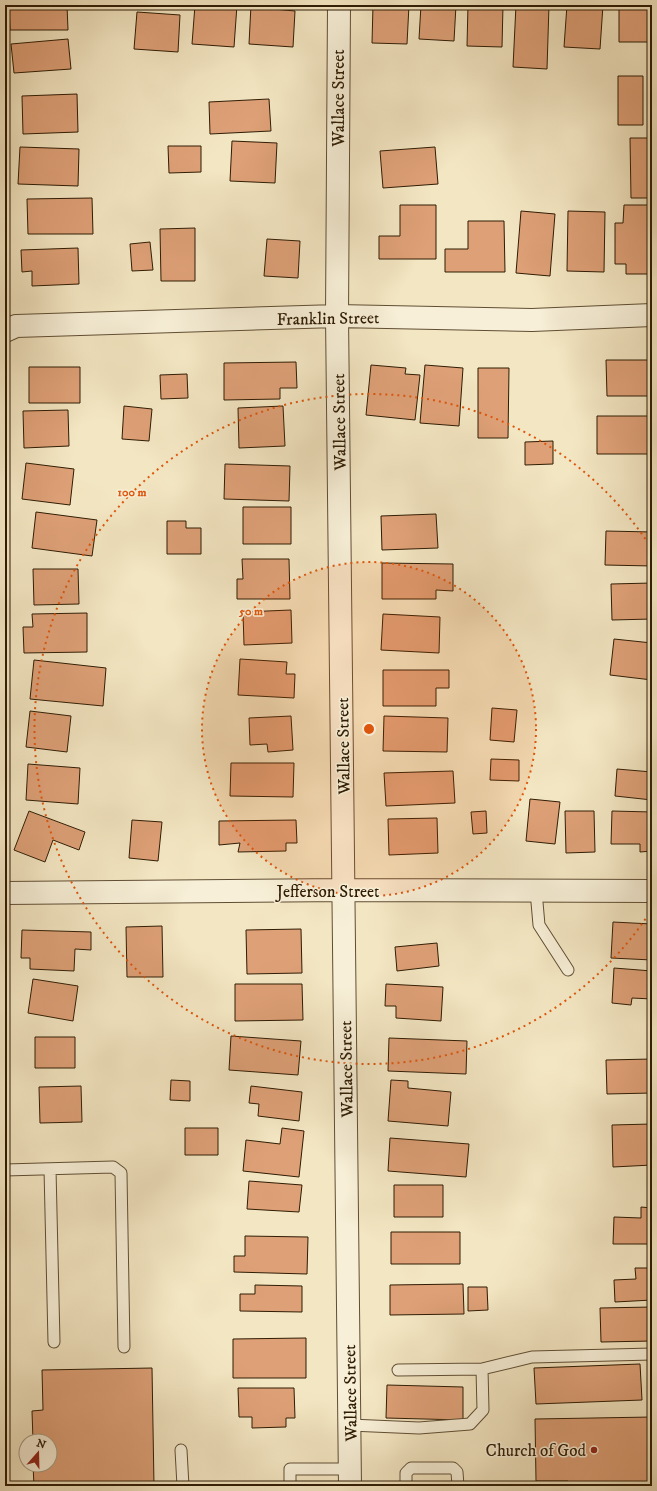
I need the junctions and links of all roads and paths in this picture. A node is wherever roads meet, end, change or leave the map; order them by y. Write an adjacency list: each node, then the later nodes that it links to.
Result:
1 (339, 5): 3 (street, Wallace Street)
2 (652, 315): 3 (street, Franklin Street)
3 (338, 316): 4 (street, Franklin Street); 5 (street, Wallace Street)
4 (9, 326)
5 (345, 890): 6 (street, Jefferson Street); 8 (street, Jefferson Street); 17 (street, Wallace Street)
6 (536, 891): 7 (street, Jefferson Street); 9 (lane)
7 (652, 891)
8 (5, 893)
9 (568, 970)
10 (50, 1169): 11 (lane); 12 (lane); 13 (lane)
11 (5, 1170)
12 (54, 1342)
13 (124, 1347)
14 (652, 1354): 15 (lane)
15 (482, 1369): 16 (lane); 17 (lane)
16 (398, 1370)
17 (350, 1425): 19 (street, Wallace Street)
18 (182, 1450): 20 (lane)
19 (350, 1477): 21 (lane)
20 (183, 1486)
21 (290, 1486)
22 (406, 1486): 23 (lane)
23 (458, 1486)

